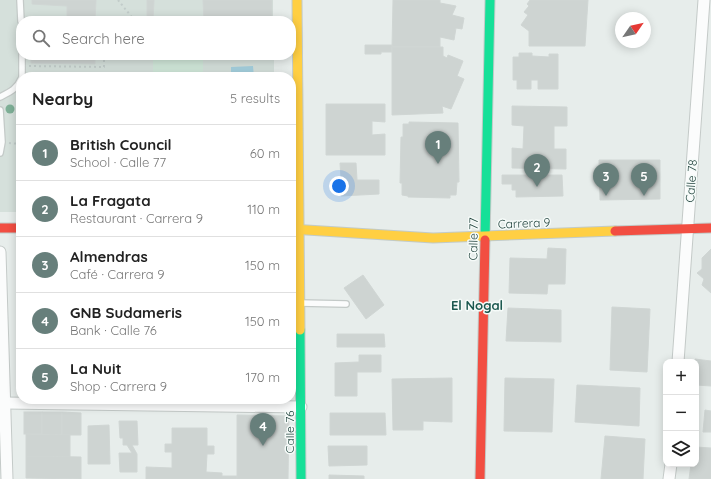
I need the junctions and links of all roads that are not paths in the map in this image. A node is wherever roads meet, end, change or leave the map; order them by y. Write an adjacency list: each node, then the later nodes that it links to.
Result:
1 (20, 0): 5 (lane)
2 (297, 0): 11 (street, Calle 76)
3 (490, 0): 18 (street, Calle 77)
4 (704, 0): 16 (street, Calle 78)
5 (21, 16)
6 (22, 60): 7 (lane)
7 (22, 72)
8 (16, 88): 9 (lane)
9 (0, 97)
10 (0, 110): 12 (lane)
11 (296, 115)
12 (0, 153)
13 (0, 228): 14 (street)
14 (16, 228)
15 (711, 228): 16 (street, Carrera 9)
16 (688, 229): 18 (street, Carrera 9); 23 (street, Calle 78)
17 (296, 230): 18 (street, Carrera 9)
18 (485, 236): 31 (street, Calle 77)
19 (296, 245): 21 (street, Calle 76)
20 (0, 252): 24 (street)
21 (300, 303): 22 (lane); 27 (street, Calle 76)
22 (346, 304)
23 (678, 359)
24 (5, 403): 25 (street); 29 (street)
25 (16, 403)
26 (79, 404): 27 (street)
27 (301, 407): 30 (street, Calle 76)
28 (670, 467): 32 (street)
29 (7, 479)
30 (301, 479)
31 (480, 479)
32 (670, 479)

